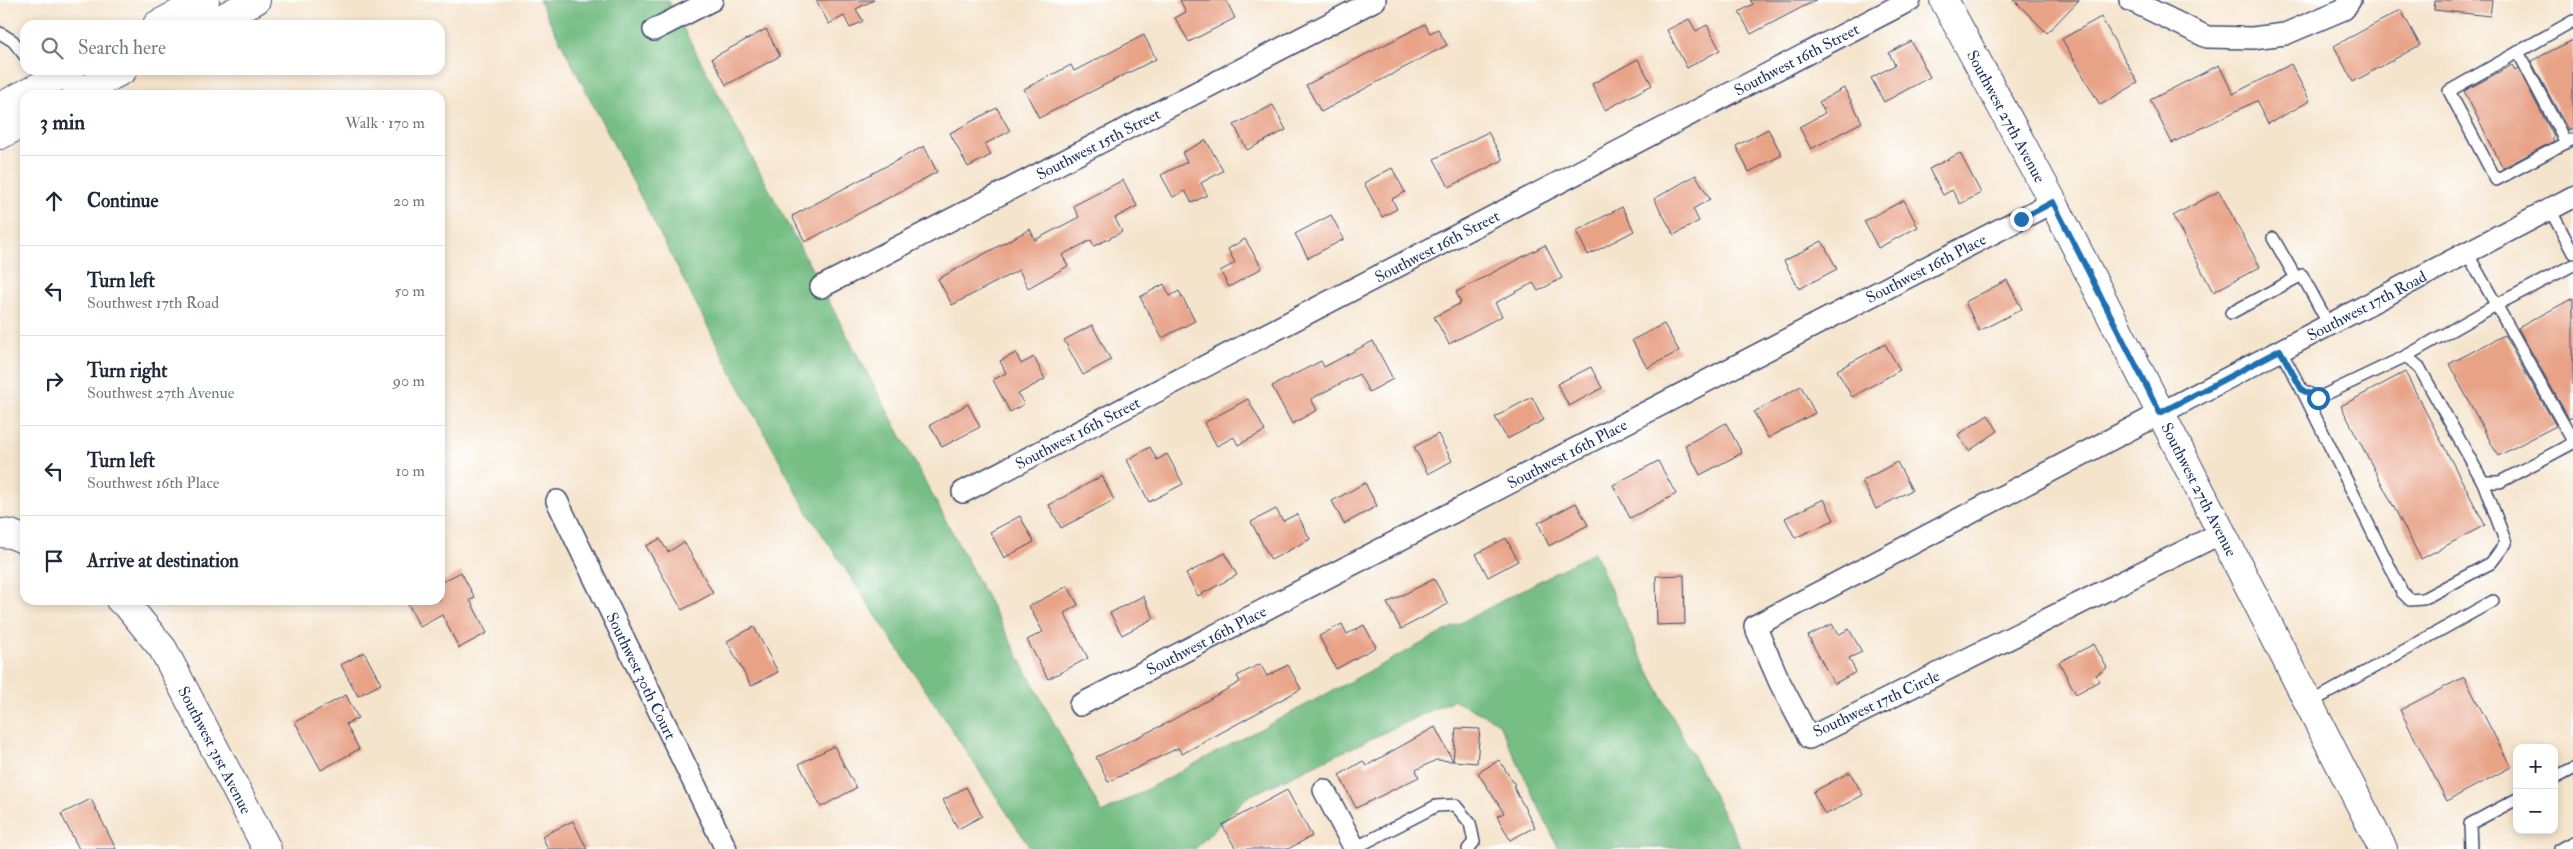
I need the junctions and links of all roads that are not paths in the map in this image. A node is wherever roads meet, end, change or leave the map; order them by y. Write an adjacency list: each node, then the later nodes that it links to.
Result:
1 (256, 0): 8 (main road)
2 (712, 0): 11 (street)
3 (1375, 0): 32 (street, Southwest 15th Street)
4 (1910, 0): 42 (street, Southwest 16th Street)
5 (1944, 0): 25 (main road, Southwest 27th Avenue)
6 (2130, 0): 7 (street)
7 (2350, 0)
8 (203, 14): 9 (main road)
9 (178, 20)
10 (2573, 21): 14 (lane)
11 (654, 30)
12 (0, 33): 13 (lane)
13 (20, 50)
14 (2518, 52): 23 (lane); 23 (lane)
15 (114, 75): 18 (main road)
16 (57, 78): 17 (main road)
17 (33, 90)
18 (85, 90)
19 (20, 97): 20 (main road)
20 (0, 107)
21 (20, 125): 22 (main road)
22 (0, 135)
23 (2570, 141)
24 (2573, 197): 26 (street, Southwest 17th Road)
25 (2053, 202): 39 (main road, Southwest 27th Avenue); 50 (street, Southwest 16th Place)
26 (2550, 209): 28 (street, Southwest 17th Road); 29 (lane)
27 (2273, 238): 31 (lane)
28 (2466, 253): 33 (lane); 35 (street, Southwest 17th Road)
29 (2573, 253)
30 (2573, 265): 33 (lane)
31 (2296, 278): 34 (lane); 35 (lane)
32 (821, 287)
33 (2496, 305): 37 (lane); 40 (lane)
34 (2231, 313)
35 (2329, 325): 36 (street, Southwest 17th Road)
36 (2280, 350): 38 (lane); 39 (street, Southwest 17th Road)
37 (2406, 356): 38 (lane); 41 (lane)
38 (2302, 390): 41 (lane)
39 (2160, 413): 45 (main road, Southwest 27th Avenue); 45 (street, Southwest 17th Circle)
40 (2573, 442): 41 (lane)
41 (2483, 482)
42 (963, 492)
43 (557, 501): 57 (street, Southwest 30th Court)
44 (0, 533): 46 (main road)
45 (2221, 533): 49 (main road, Southwest 27th Avenue)
46 (20, 538)
47 (2492, 601): 49 (lane)
48 (127, 605): 56 (main road, Southwest 31st Avenue)
49 (2308, 704): 60 (main road, Southwest 27th Avenue)
50 (1080, 705)
51 (2573, 769): 52 (lane)
52 (2558, 777)
53 (1324, 790): 58 (street)
54 (2513, 801): 61 (lane)
55 (2573, 842): 62 (lane)
56 (267, 849)
57 (726, 849)
58 (1354, 849): 59 (lane)
59 (1468, 849)
60 (2383, 849)
61 (2471, 849)
62 (2560, 849)

